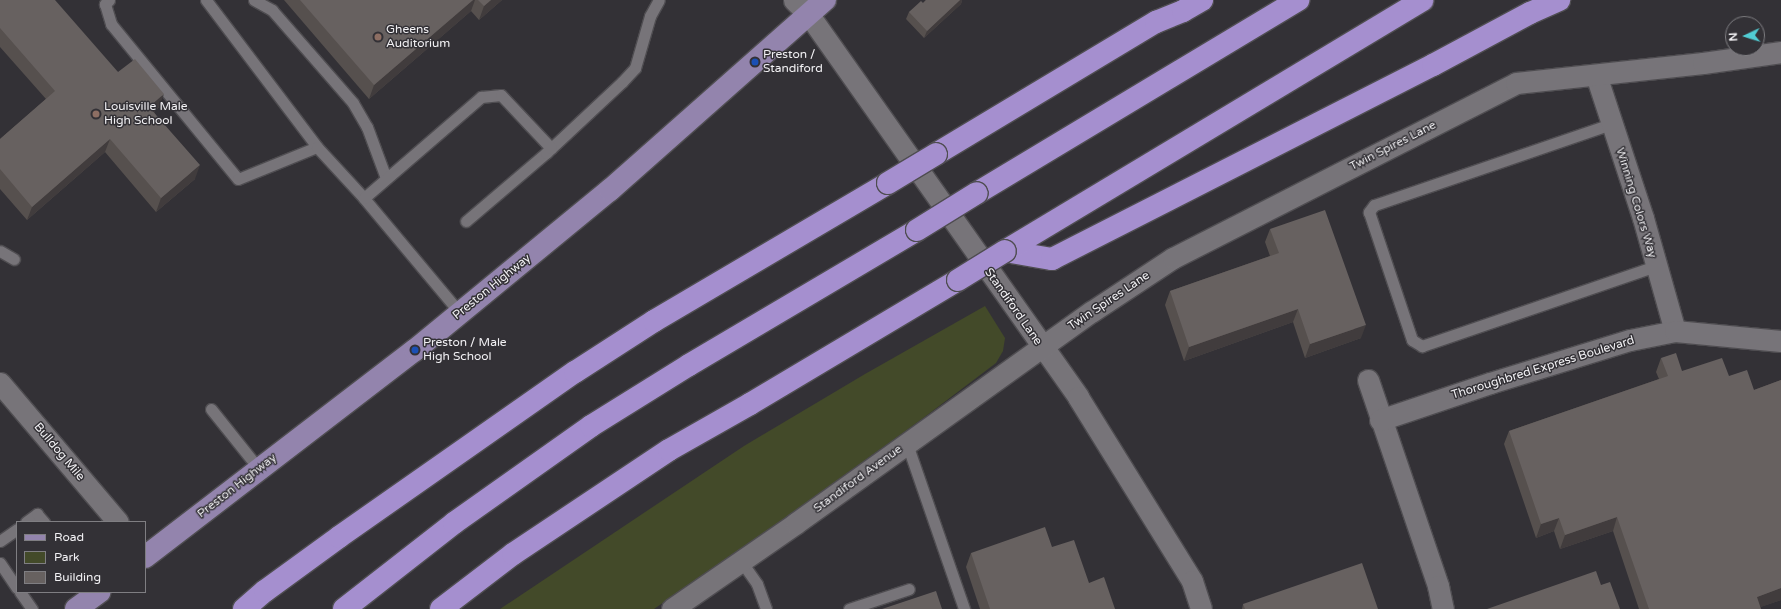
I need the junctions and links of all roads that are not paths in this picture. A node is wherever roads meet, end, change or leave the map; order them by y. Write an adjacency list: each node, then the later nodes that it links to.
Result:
1 (109, 0): 16 (lane)
2 (206, 0): 16 (lane)
3 (254, 0): 18 (lane)
4 (659, 0): 17 (lane)
5 (825, 0): 11 (main road, Preston Highway)
6 (1166, 0): 12 (highway)
7 (1202, 0): 12 (highway)
8 (1298, 0): 50 (highway, bridge)
9 (1422, 0): 22 (highway)
10 (1559, 0): 22 (highway)
11 (801, 7): 25 (main road, Preston Highway); 28 (street, Standiford Lane)
12 (1156, 22): 49 (highway, bridge)
13 (1781, 52): 14 (street, Twin Spires Lane)
14 (1596, 75): 15 (street, Winning Colors Way); 28 (street, Twin Spires Lane)
15 (1611, 124): 24 (street, Winning Colors Way); 24 (lane)
16 (318, 146): 19 (lane)
17 (551, 148): 18 (lane); 20 (lane)
18 (386, 178): 19 (lane)
19 (364, 198): 25 (lane)
20 (466, 221)
21 (0, 251): 23 (lane)
22 (1005, 251): 51 (highway, bridge)
23 (14, 260)
24 (1656, 266): 26 (street, Winning Colors Way)
25 (460, 313): 34 (main road, Preston Highway)
26 (1675, 331): 27 (street, Thoroughbred Express Boulevard); 32 (street, Thoroughbred Express Boulevard)
27 (1781, 341)
28 (1042, 347): 33 (street, Standiford Avenue); 56 (street, Standiford Lane)
29 (1368, 380): 32 (street)
30 (0, 383): 37 (street, Bulldog Mile)
31 (211, 409): 34 (lane)
32 (1380, 420): 57 (street)
33 (907, 444): 41 (street, Standiford Avenue); 55 (lane)
34 (259, 469): 40 (main road, Preston Highway)
35 (27, 521): 36 (lane)
36 (43, 521)
37 (117, 521)
38 (16, 530): 39 (lane)
39 (0, 541)
40 (146, 556)
41 (741, 561): 52 (street, Standiford Avenue); 53 (lane)
42 (0, 563): 43 (lane)
43 (16, 587)
44 (909, 589): 54 (lane)
45 (21, 593): 47 (lane)
46 (98, 593): 48 (main road)
47 (32, 609)
48 (76, 609)
49 (244, 609)
50 (344, 609)
51 (441, 609)
52 (672, 609)
53 (766, 609)
54 (849, 609)
55 (964, 609)
56 (1201, 609)
57 (1442, 609)

